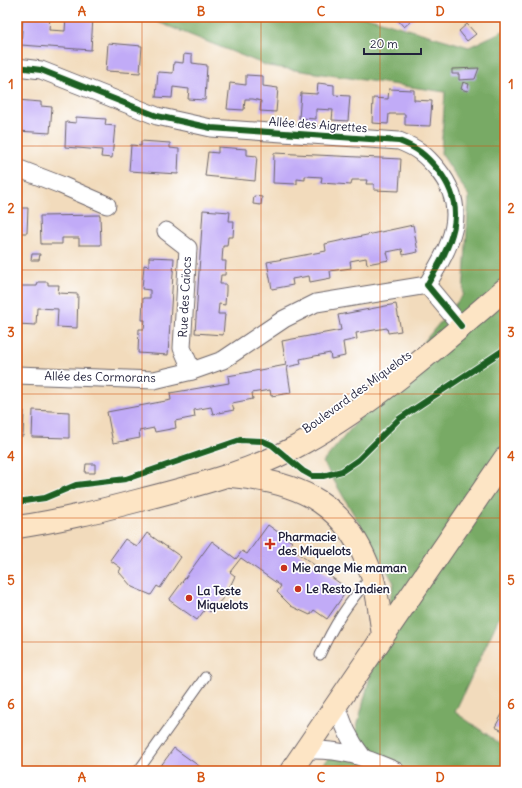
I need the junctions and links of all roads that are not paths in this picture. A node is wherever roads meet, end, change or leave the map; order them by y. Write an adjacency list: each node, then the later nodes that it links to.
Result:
1 (17, 67): 5 (street, Allée des Aigrettes)
2 (17, 168): 3 (street)
3 (107, 205)
4 (166, 231): 8 (street, Rue des Caïocs)
5 (426, 285): 7 (street); 8 (street, Allée des Cormorans)
6 (505, 289): 7 (main road, Boulevard des Miquelots)
7 (461, 326): 11 (main road, Boulevard des Miquelots)
8 (192, 371): 9 (street, Allée des Cormorans)
9 (17, 375)
10 (505, 458): 14 (main road)
11 (230, 476): 12 (main road, Boulevard des Miquelots); 13 (main road, Boulevard des Miquelots)
12 (17, 527)
13 (372, 576): 14 (main road, Boulevard des Miquelots); 15 (lane)
14 (383, 635): 17 (main road)
15 (320, 656)
16 (205, 677): 20 (lane)
17 (337, 705): 18 (main road); 19 (street)
18 (306, 750): 19 (street); 21 (main road)
19 (362, 756): 22 (street)
20 (138, 771)
21 (291, 771)
22 (396, 771)

